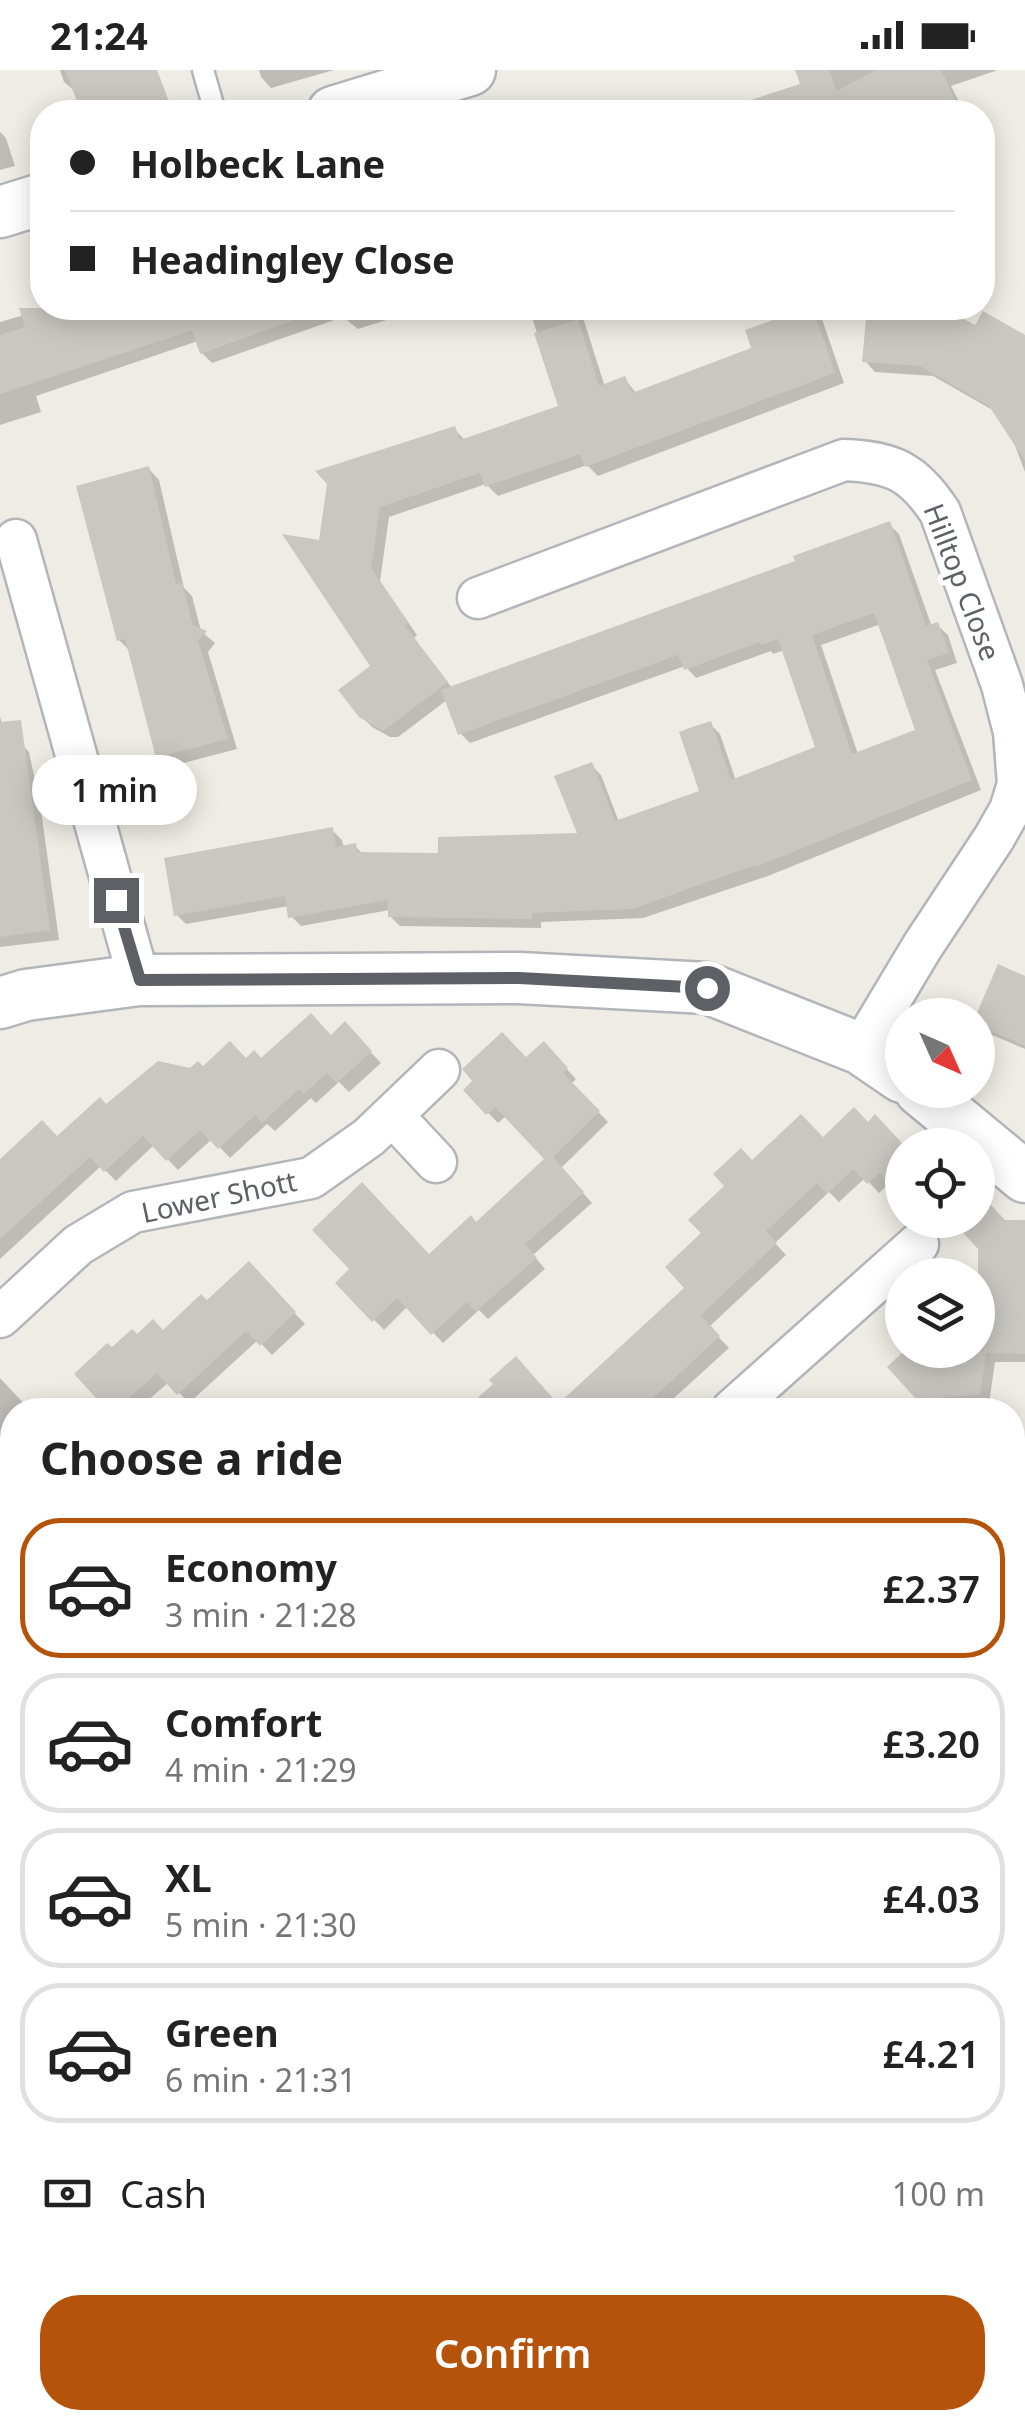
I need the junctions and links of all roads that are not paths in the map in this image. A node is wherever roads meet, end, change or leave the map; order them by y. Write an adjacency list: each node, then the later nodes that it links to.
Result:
1 (202, 70): 3 (lane)
2 (470, 70): 4 (street)
3 (212, 100)
4 (372, 100)
5 (30, 203): 6 (street)
6 (0, 212)
7 (16, 540): 9 (street)
8 (478, 598): 11 (street, Hilltop Close)
9 (140, 980): 10 (street); 11 (street)
10 (0, 1003)
11 (861, 1049): 12 (street)
12 (885, 1066)
13 (438, 1070): 15 (street, Lower Shott)
14 (941, 1108): 17 (street)
15 (392, 1116): 16 (street); 19 (street, Lower Shott)
16 (436, 1162)
17 (1025, 1178)
18 (918, 1244): 20 (street)
19 (0, 1317)
20 (745, 1398)

